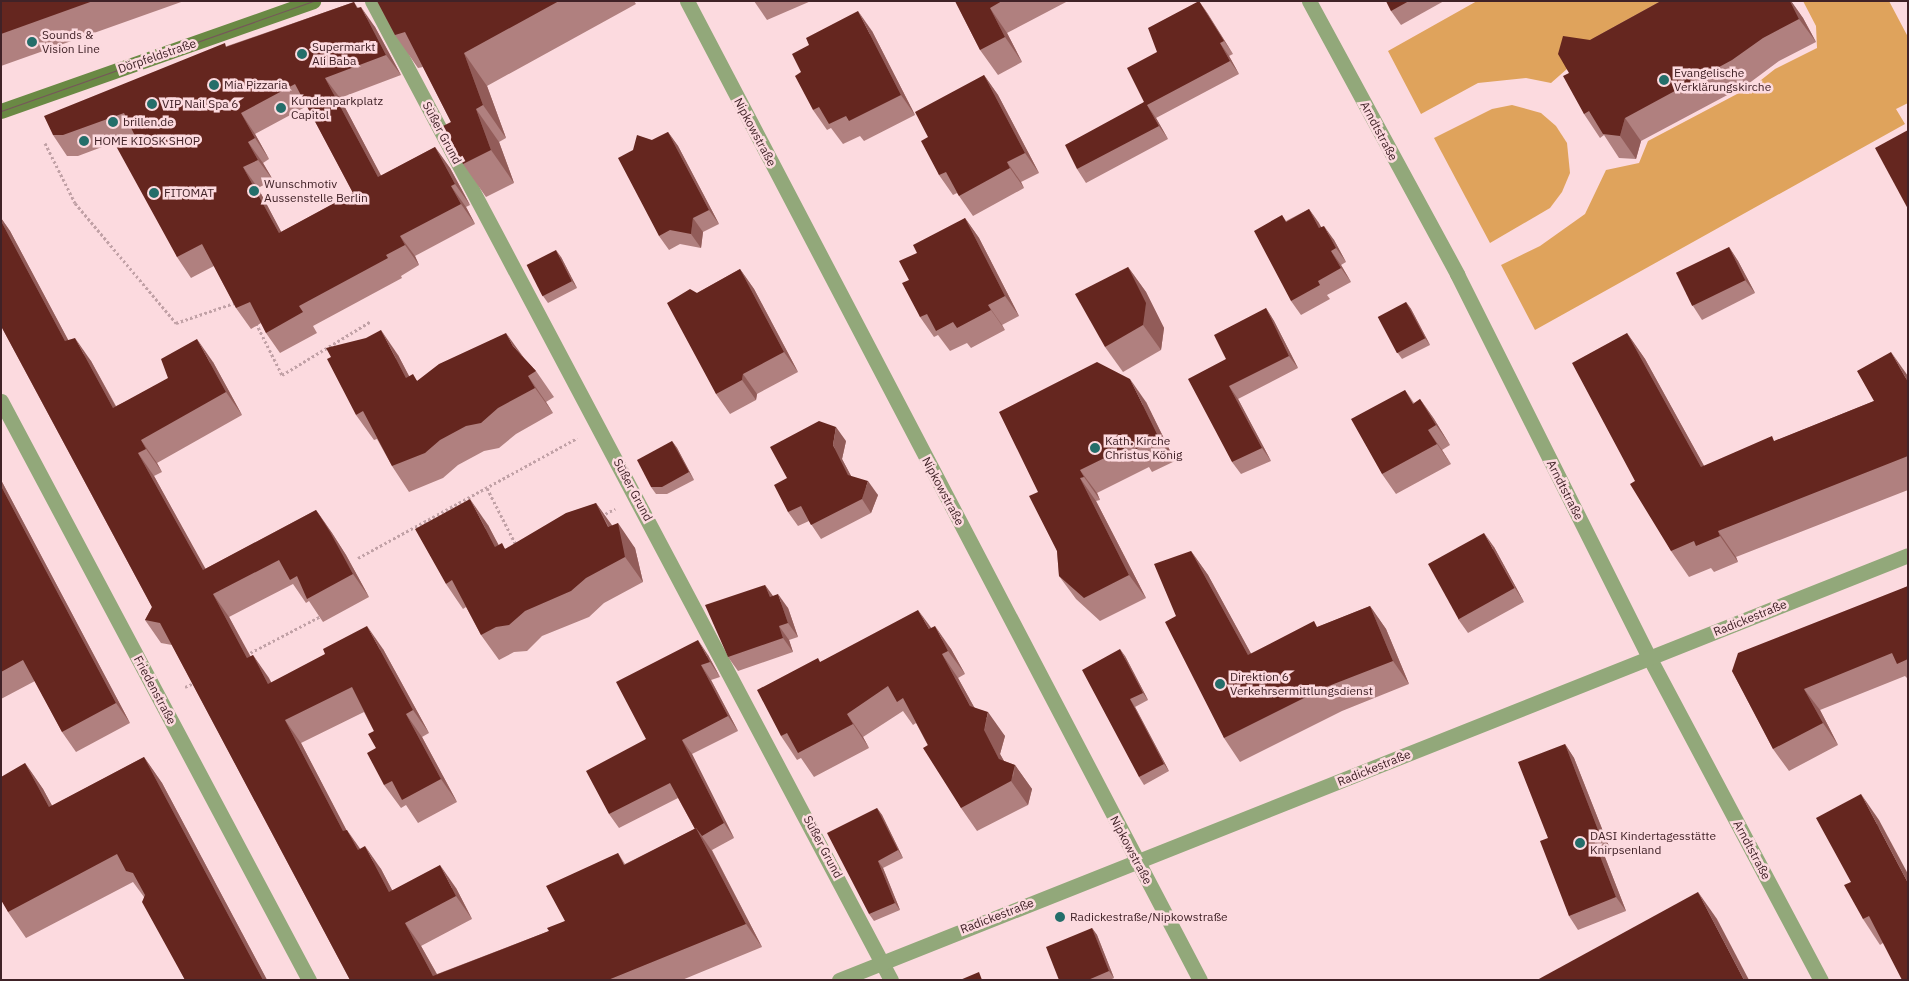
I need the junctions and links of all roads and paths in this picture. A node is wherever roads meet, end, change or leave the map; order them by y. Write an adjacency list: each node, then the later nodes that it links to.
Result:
1 (313, 1): 5 (street, Dörpfeldstraße)
2 (372, 1): 11 (street, Süßer Grund)
3 (687, 1): 23 (street, Nipkowstraße)
4 (1309, 1): 19 (street, Arndtstraße)
5 (1, 111)
6 (45, 143): 7 (path)
7 (244, 299)
8 (253, 316): 9 (path)
9 (371, 322)
10 (1, 401): 25 (street, Friedenstraße)
11 (599, 425): 12 (path); 13 (street, Süßer Grund)
12 (487, 488): 15 (path); 17 (path)
13 (637, 497): 14 (path); 24 (street, Süßer Grund)
14 (598, 518)
15 (518, 549)
16 (1908, 554): 19 (street, Radickestraße)
17 (358, 558)
18 (320, 616): 20 (path)
19 (1650, 658): 23 (street, Radickestraße); 29 (street, Arndtstraße)
20 (239, 659)
21 (195, 682): 22 (path)
22 (185, 687)
23 (1138, 864): 24 (street, Radickestraße); 28 (street, Nipkowstraße)
24 (883, 962): 26 (street, Radickestraße); 27 (street, Süßer Grund)
25 (310, 980)
26 (839, 980)
27 (891, 980)
28 (1200, 980)
29 (1821, 980)

